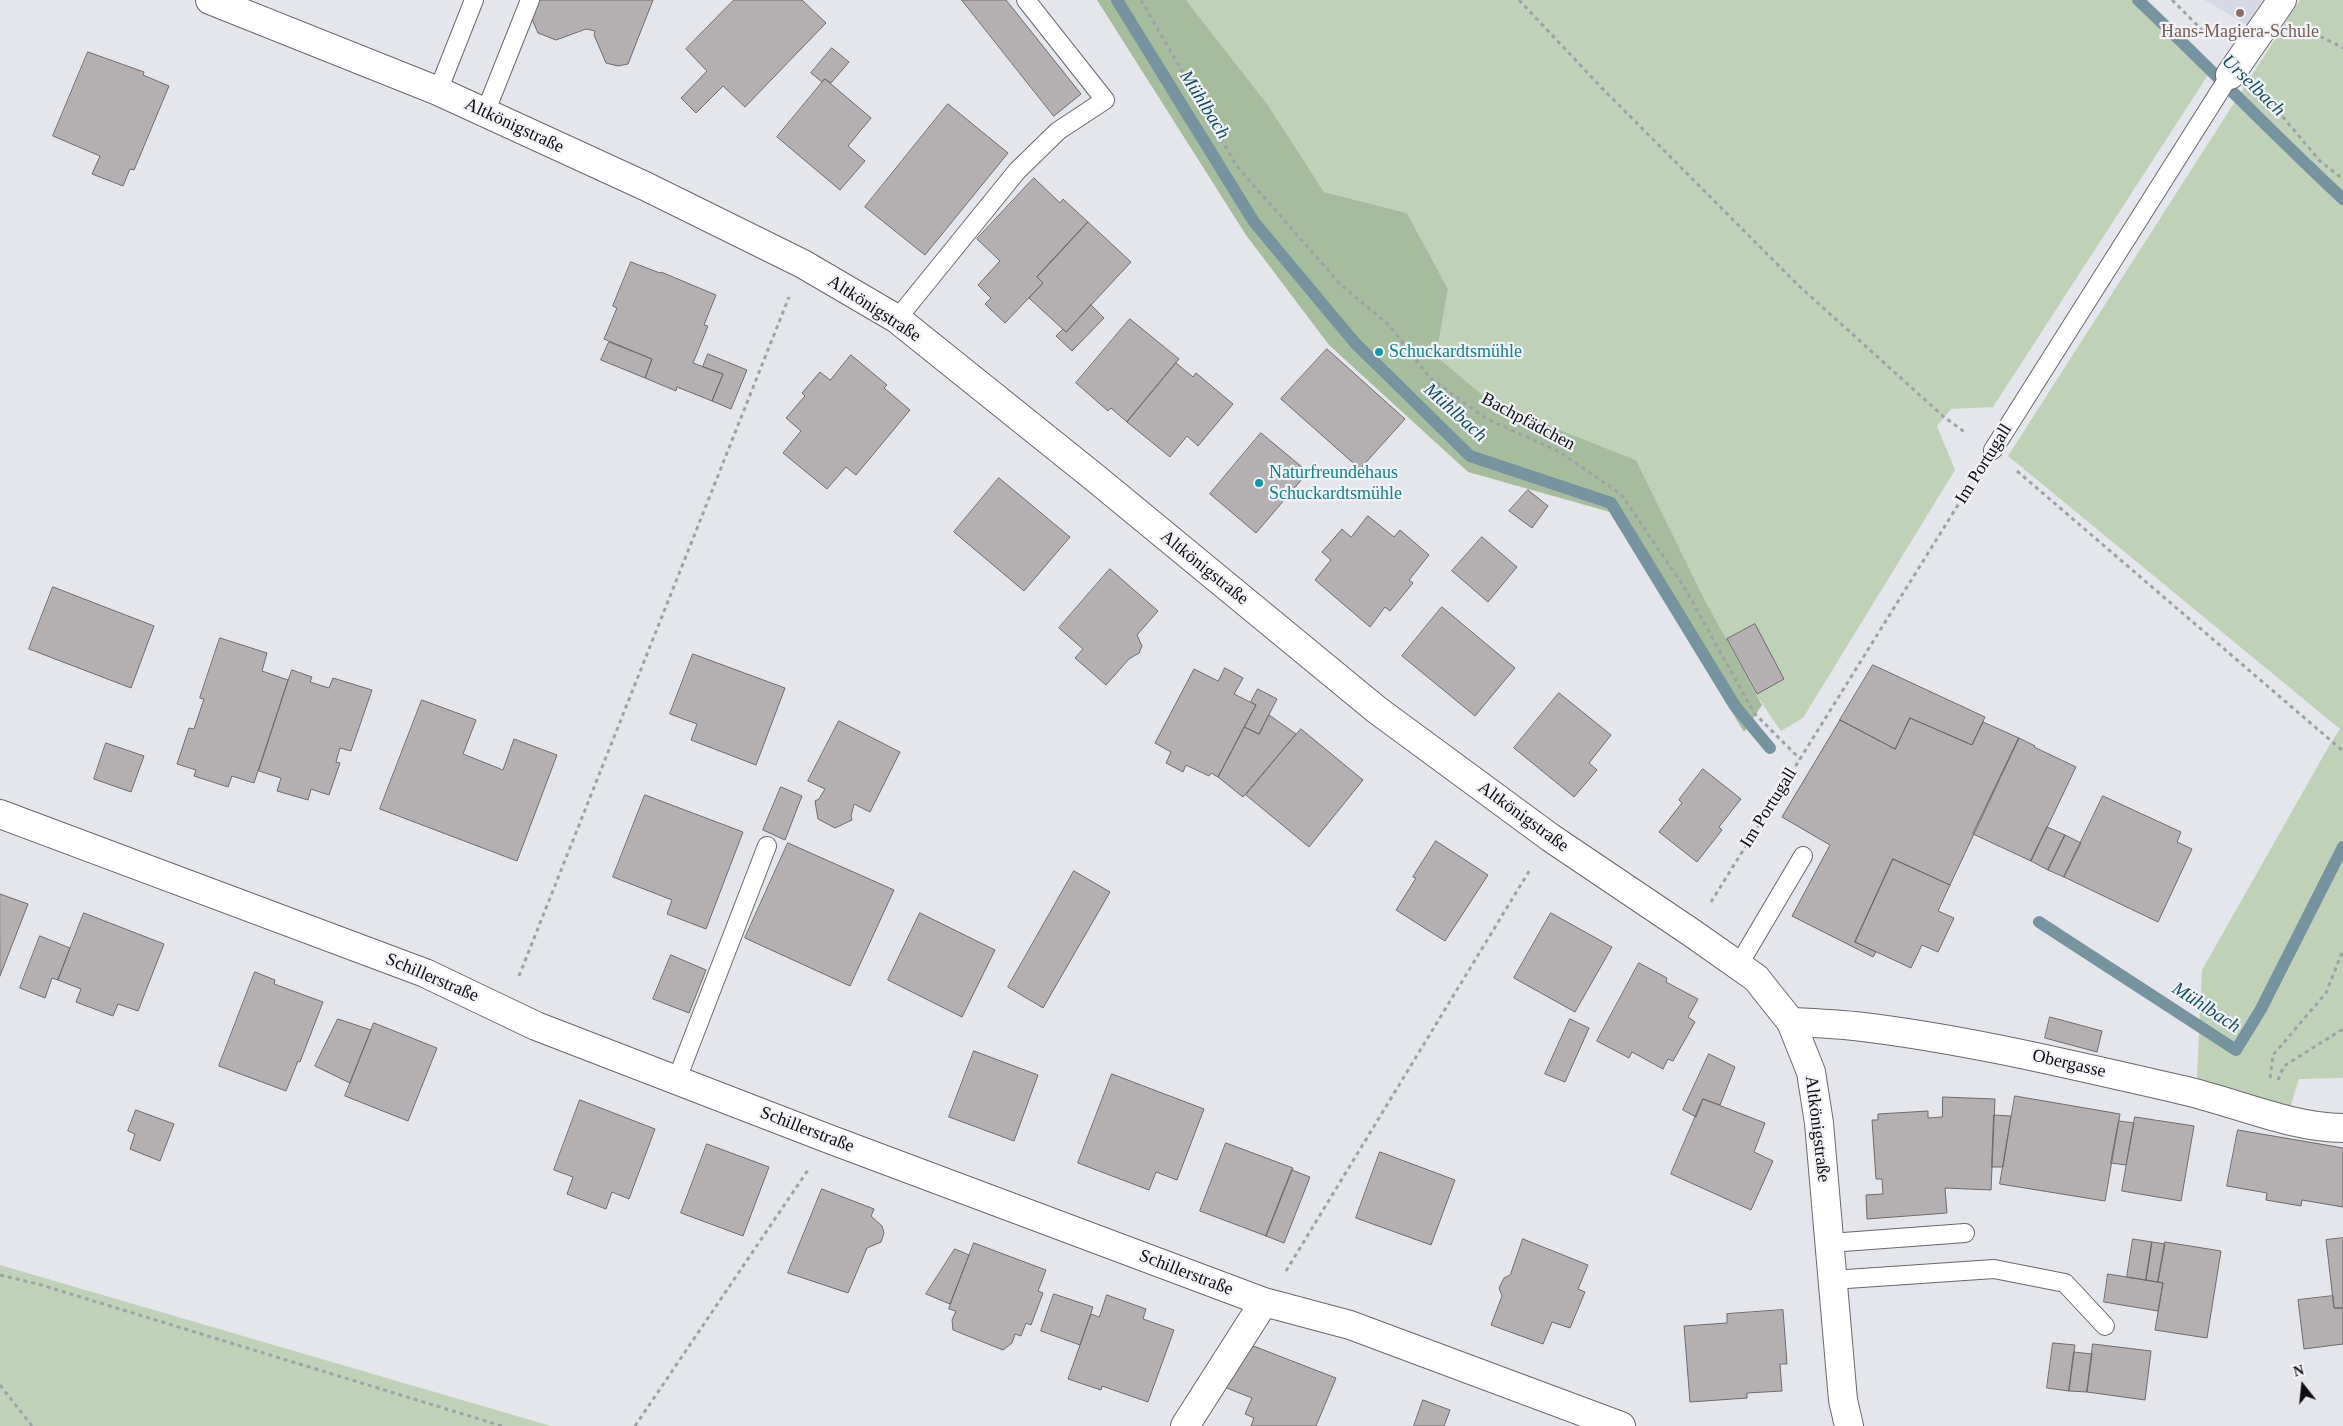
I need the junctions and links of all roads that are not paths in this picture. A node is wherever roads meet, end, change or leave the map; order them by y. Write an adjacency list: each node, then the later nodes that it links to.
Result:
1 (210, 0): 7 (street, Altkönigstraße)
2 (474, 0): 7 (lane)
3 (530, 0): 8 (lane)
4 (1026, 0): 9 (lane)
5 (2282, 0): 6 (street, Im Portugall)
6 (2229, 77): 10 (lane, Im Portugall)
7 (438, 91): 8 (street, Altkönigstraße)
8 (485, 113): 9 (street, Altkönigstraße)
9 (897, 319): 14 (street, Altkönigstraße)
10 (1992, 450)
11 (0, 814): 16 (street, Schillerstraße)
12 (767, 846): 16 (lane)
13 (1803, 856): 14 (lane)
14 (1738, 966): 15 (street, Altkönigstraße)
15 (1791, 1022): 17 (street, Obergasse); 19 (street, Altkönigstraße)
16 (677, 1079): 21 (street, Schillerstraße)
17 (2343, 1128)
18 (1965, 1233): 19 (lane)
19 (1830, 1243): 20 (street, Altkönigstraße)
20 (1832, 1280): 22 (lane); 25 (street, Altkönigstraße)
21 (1264, 1302): 23 (street); 24 (street, Schillerstraße)
22 (2105, 1326)
23 (1185, 1426)
24 (1621, 1426)
25 (1849, 1426)

